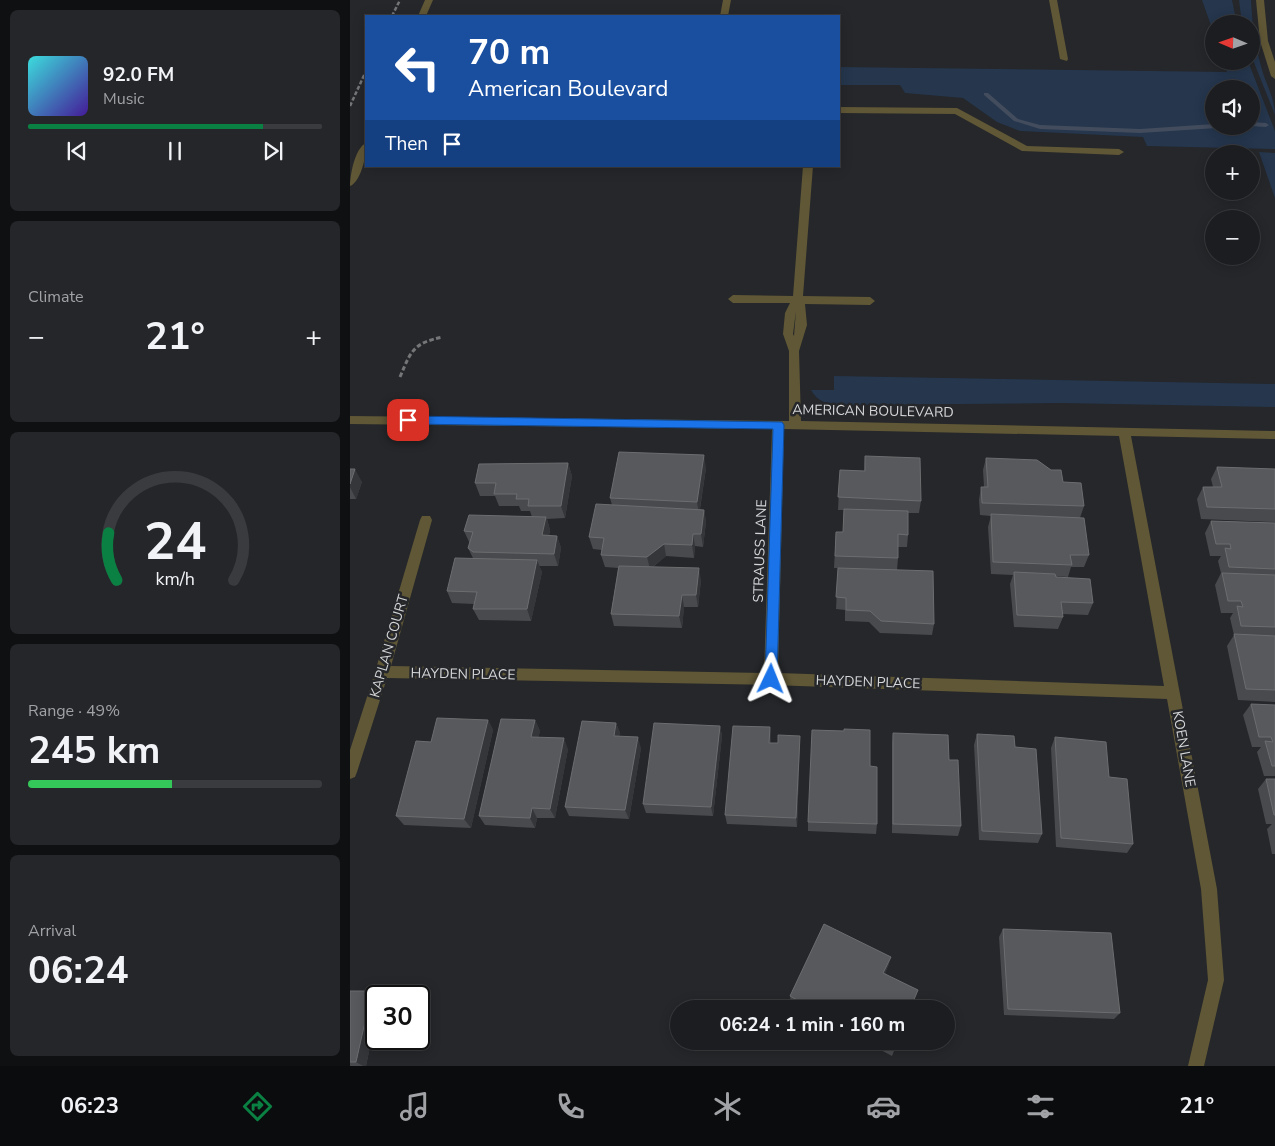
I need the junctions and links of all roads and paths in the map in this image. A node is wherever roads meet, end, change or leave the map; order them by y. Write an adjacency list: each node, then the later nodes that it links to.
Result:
1 (400, 0): 6 (path)
2 (429, 0): 7 (street)
3 (726, 0): 8 (street)
4 (1052, 0): 11 (street)
5 (1260, 0): 9 (street)
6 (392, 15)
7 (422, 15)
8 (724, 15)
9 (1264, 41): 10 (street); 13 (street)
10 (1275, 43)
11 (1064, 59)
12 (365, 73): 14 (path)
13 (1275, 76)
14 (350, 106)
15 (840, 110): 17 (street)
16 (365, 148): 19 (street)
17 (1119, 152)
18 (808, 167): 21 (street)
19 (350, 183)
20 (733, 299): 21 (street)
21 (798, 299): 22 (street); 27 (street)
22 (870, 301)
23 (443, 337): 24 (path)
24 (400, 377)
25 (350, 420): 26 (street, AMERICAN BOULEVARD)
26 (778, 425): 27 (street, AMERICAN BOULEVARD); 32 (street, STRAUSS LANE)
27 (795, 425): 28 (street, AMERICAN BOULEVARD)
28 (1124, 432): 29 (street, AMERICAN BOULEVARD); 33 (street, KOEN LANE)
29 (1275, 435)
30 (426, 520): 31 (street, KAPLAN COURT)
31 (382, 672): 32 (street, HAYDEN PLACE); 34 (street, KAPLAN COURT)
32 (771, 679): 33 (street, HAYDEN PLACE)
33 (1174, 693): 35 (street, KOEN LANE)
34 (350, 772)
35 (1196, 1066)

